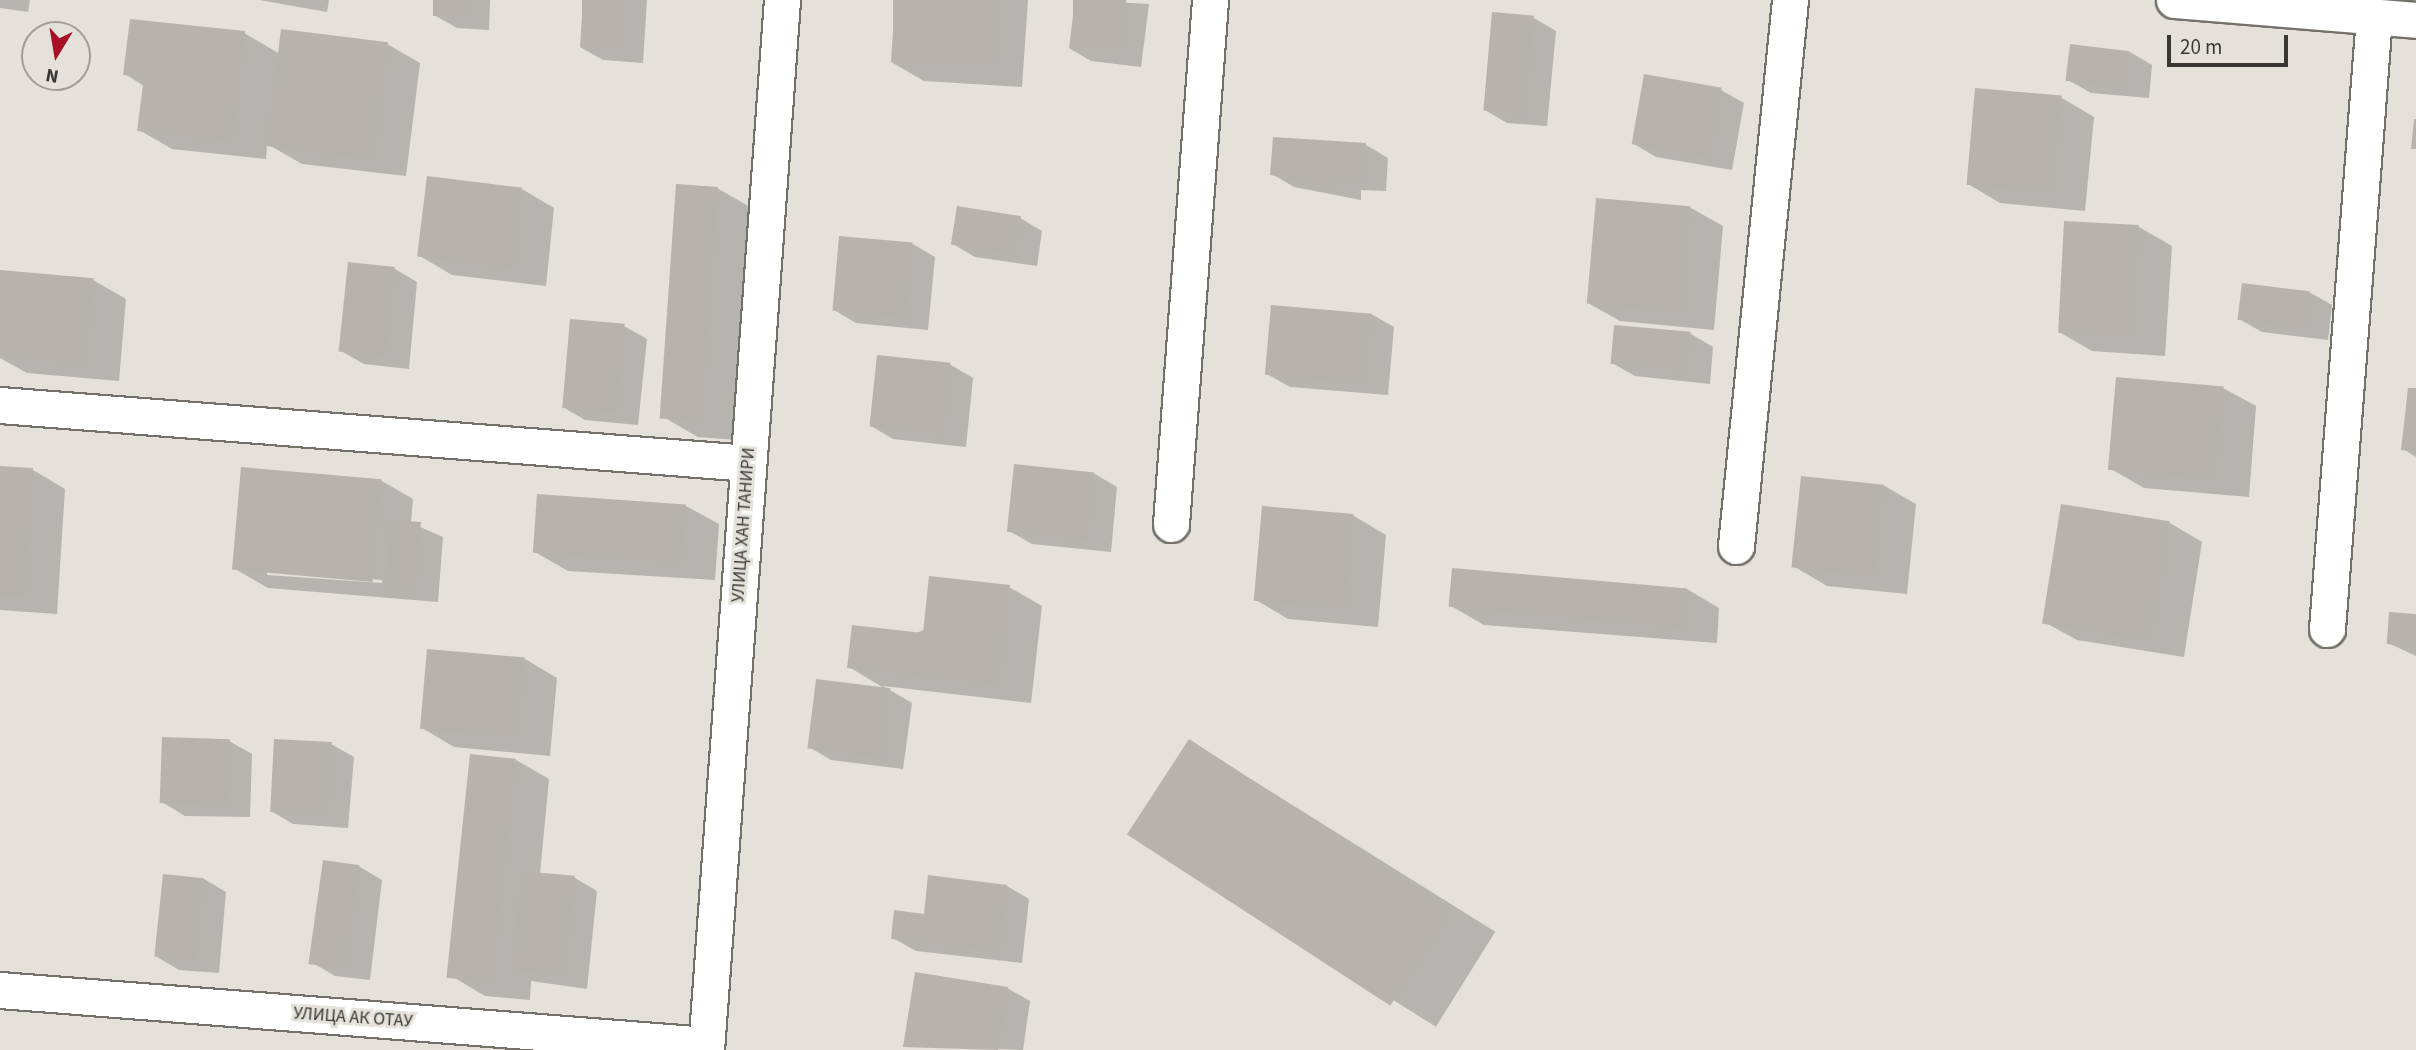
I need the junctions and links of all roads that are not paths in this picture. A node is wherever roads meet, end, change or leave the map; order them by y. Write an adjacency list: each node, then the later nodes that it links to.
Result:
1 (782, 0): 8 (street, УЛИЦА ХАН ТАНИРИ)
2 (1210, 0): 9 (street)
3 (1790, 0): 10 (street)
4 (2174, 0): 5 (street)
5 (2374, 17): 6 (street); 11 (street)
6 (2416, 20)
7 (0, 405): 8 (street)
8 (748, 463): 13 (street, УЛИЦА ХАН ТАНИРИ)
9 (1171, 524)
10 (1736, 546)
11 (2327, 629)
12 (0, 990): 13 (street, УЛИЦА АК ОТАУ)
13 (706, 1048)

